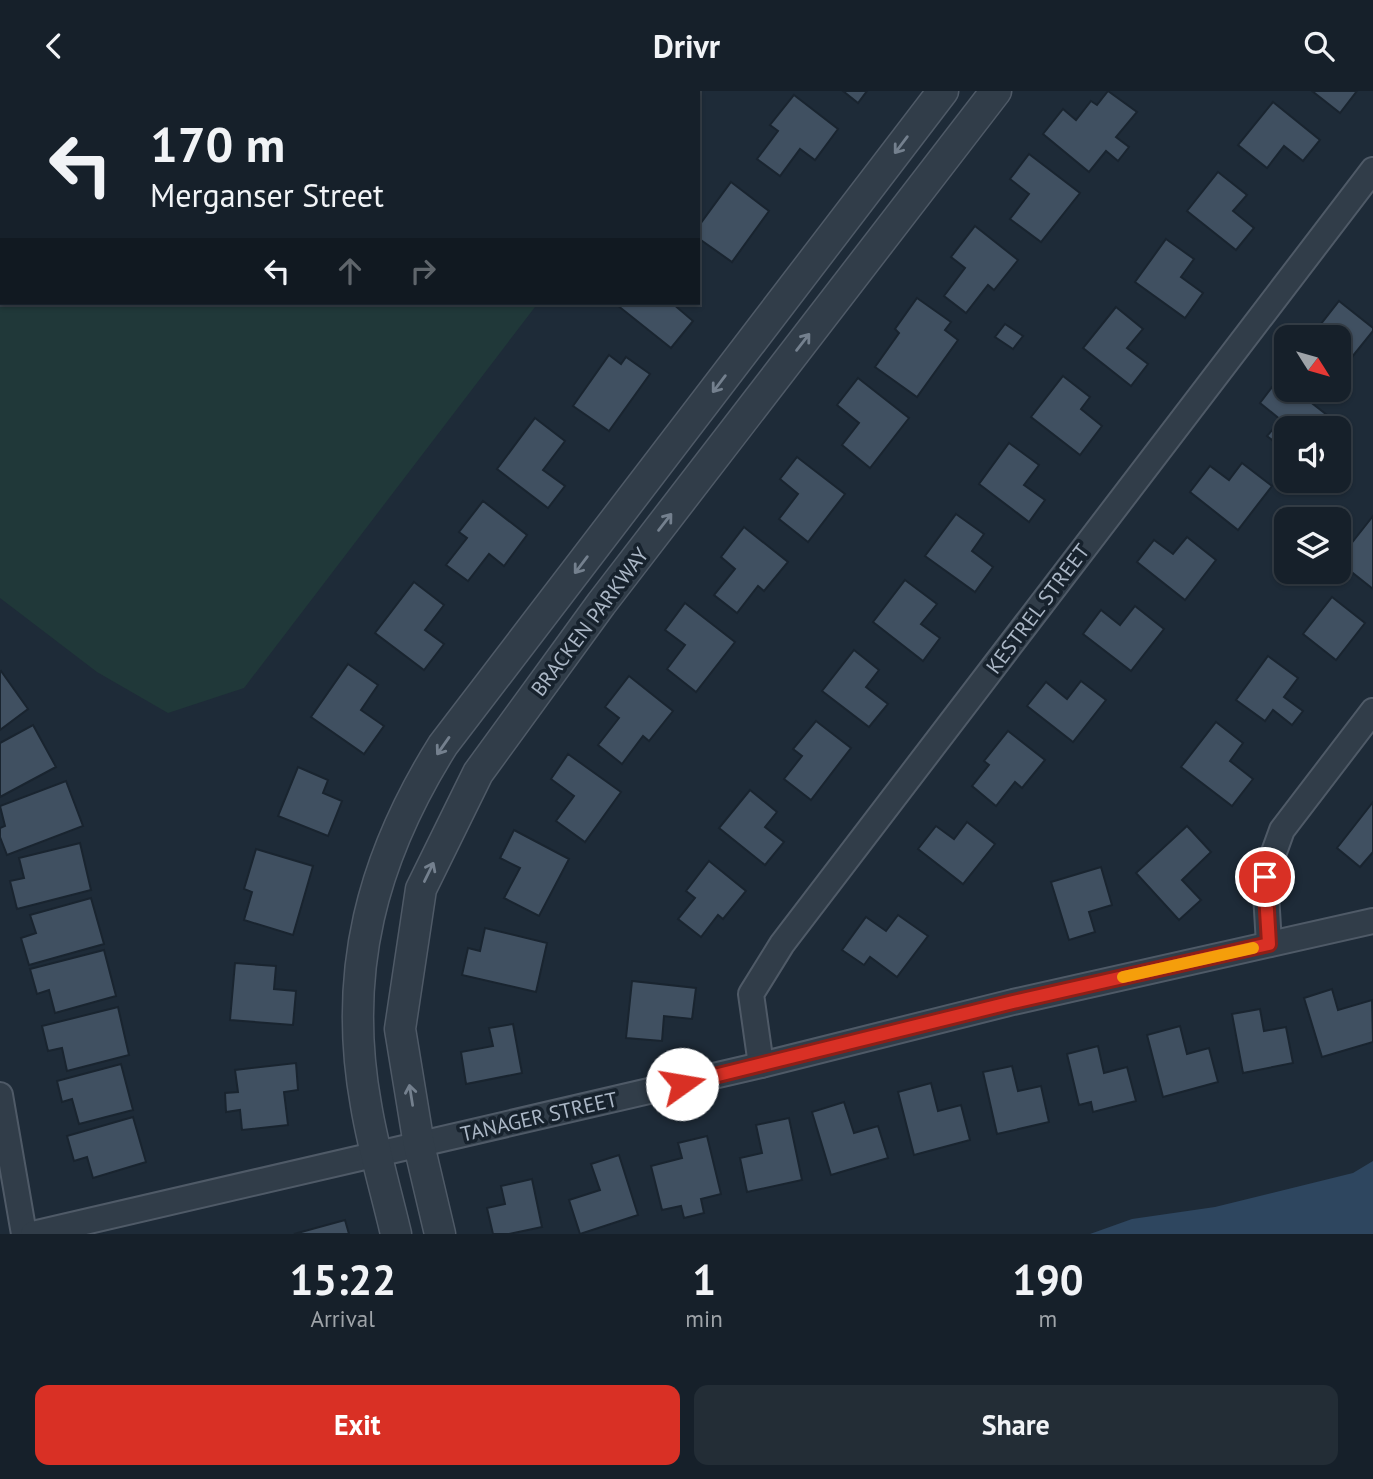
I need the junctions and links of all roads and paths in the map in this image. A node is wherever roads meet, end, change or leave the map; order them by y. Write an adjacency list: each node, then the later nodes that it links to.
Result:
1 (943, 91): 10 (street, BRACKEN PARKWAY, one-way to 10)
2 (996, 91): 9 (street, BRACKEN PARKWAY, one-way to 2)
3 (1373, 170): 7 (street, KESTREL STREET)
4 (1373, 711): 6 (street)
5 (1373, 921): 6 (street, TANAGER STREET)
6 (1269, 944): 7 (street, TANAGER STREET)
7 (761, 1065): 9 (street, TANAGER STREET)
8 (0, 1095): 11 (street)
9 (419, 1145): 10 (street, TANAGER STREET); 14 (street, BRACKEN PARKWAY)
10 (377, 1155): 12 (street, TANAGER STREET); 13 (street, BRACKEN PARKWAY)
11 (24, 1234)
12 (33, 1234)
13 (396, 1234)
14 (440, 1234)

